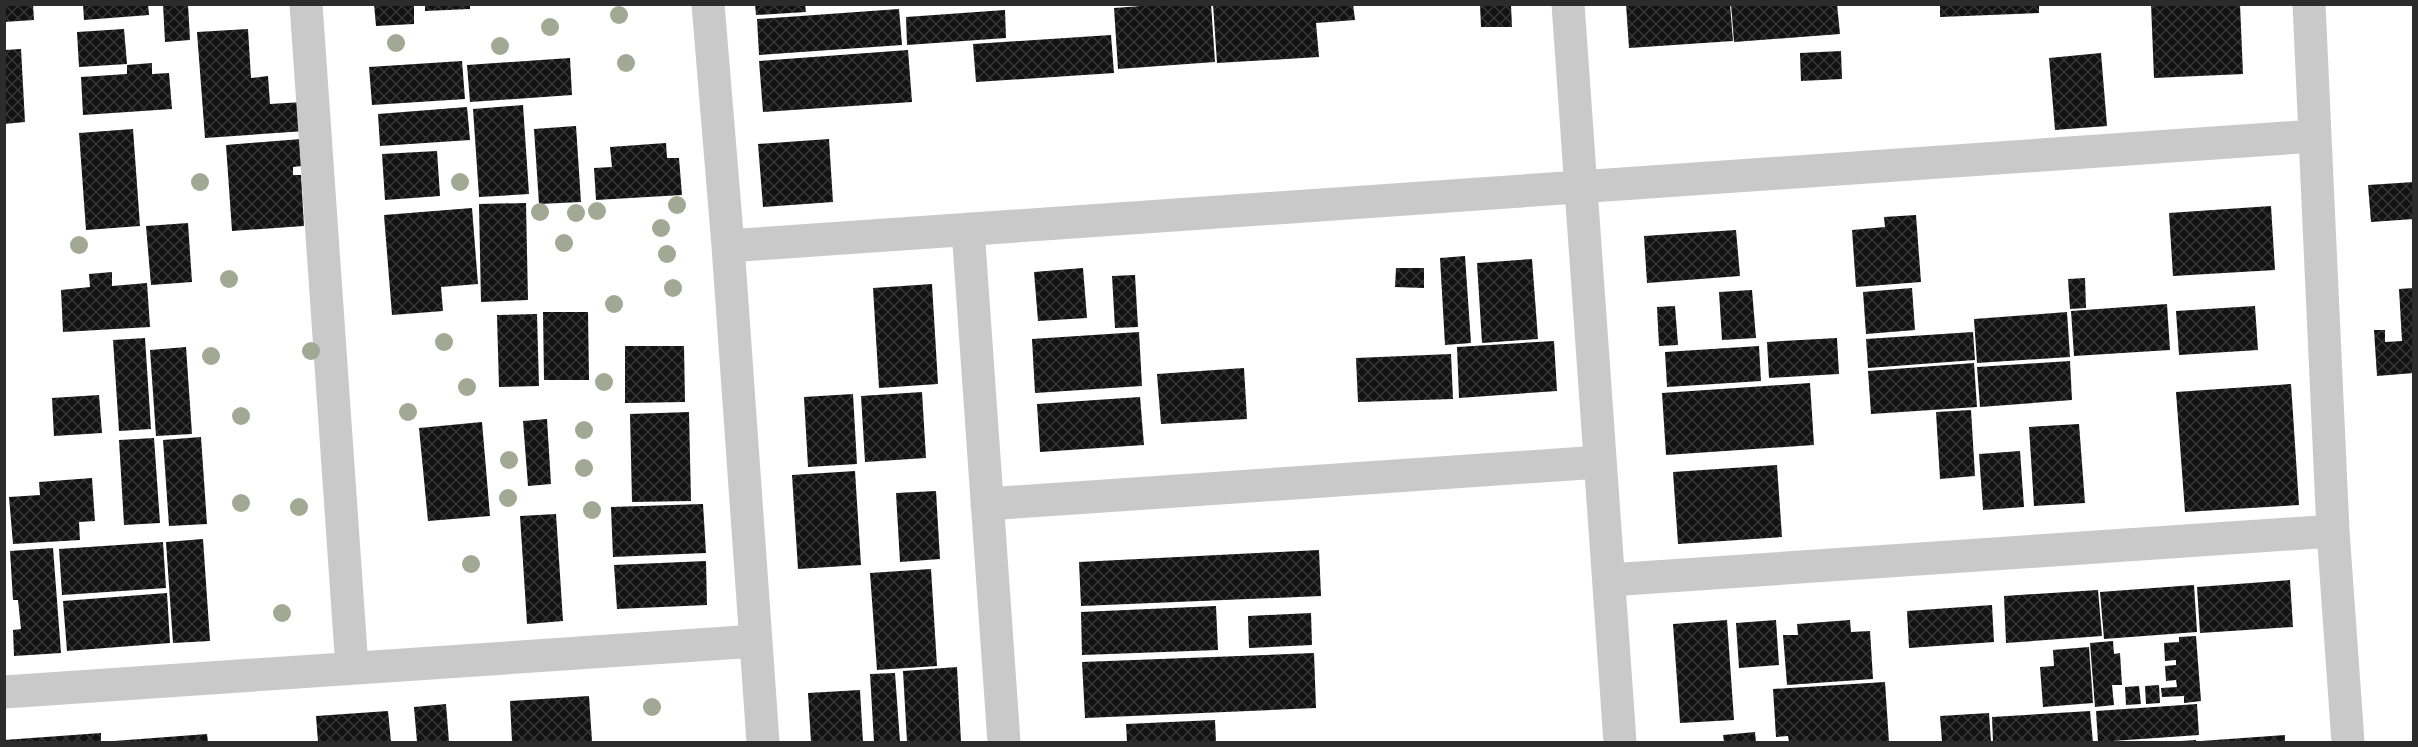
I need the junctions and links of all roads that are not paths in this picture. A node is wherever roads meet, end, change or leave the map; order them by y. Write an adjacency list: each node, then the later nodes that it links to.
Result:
1 (306, 4): 14 (street)
2 (708, 4): 8 (street)
3 (1568, 4): 6 (street)
4 (2308, 4): 5 (street)
5 (2315, 136): 6 (street); 11 (street)
6 (1581, 187): 7 (street); 9 (street)
7 (968, 229): 8 (street); 10 (street)
8 (728, 246): 13 (street)
9 (1600, 462): 10 (street); 12 (street)
10 (987, 504): 17 (street)
11 (2333, 531): 12 (street); 19 (street)
12 (1609, 580): 18 (street)
13 (756, 641): 14 (street); 16 (street)
14 (352, 668): 15 (street)
15 (4, 692)
16 (763, 742)
17 (1004, 742)
18 (1620, 742)
19 (2348, 742)

